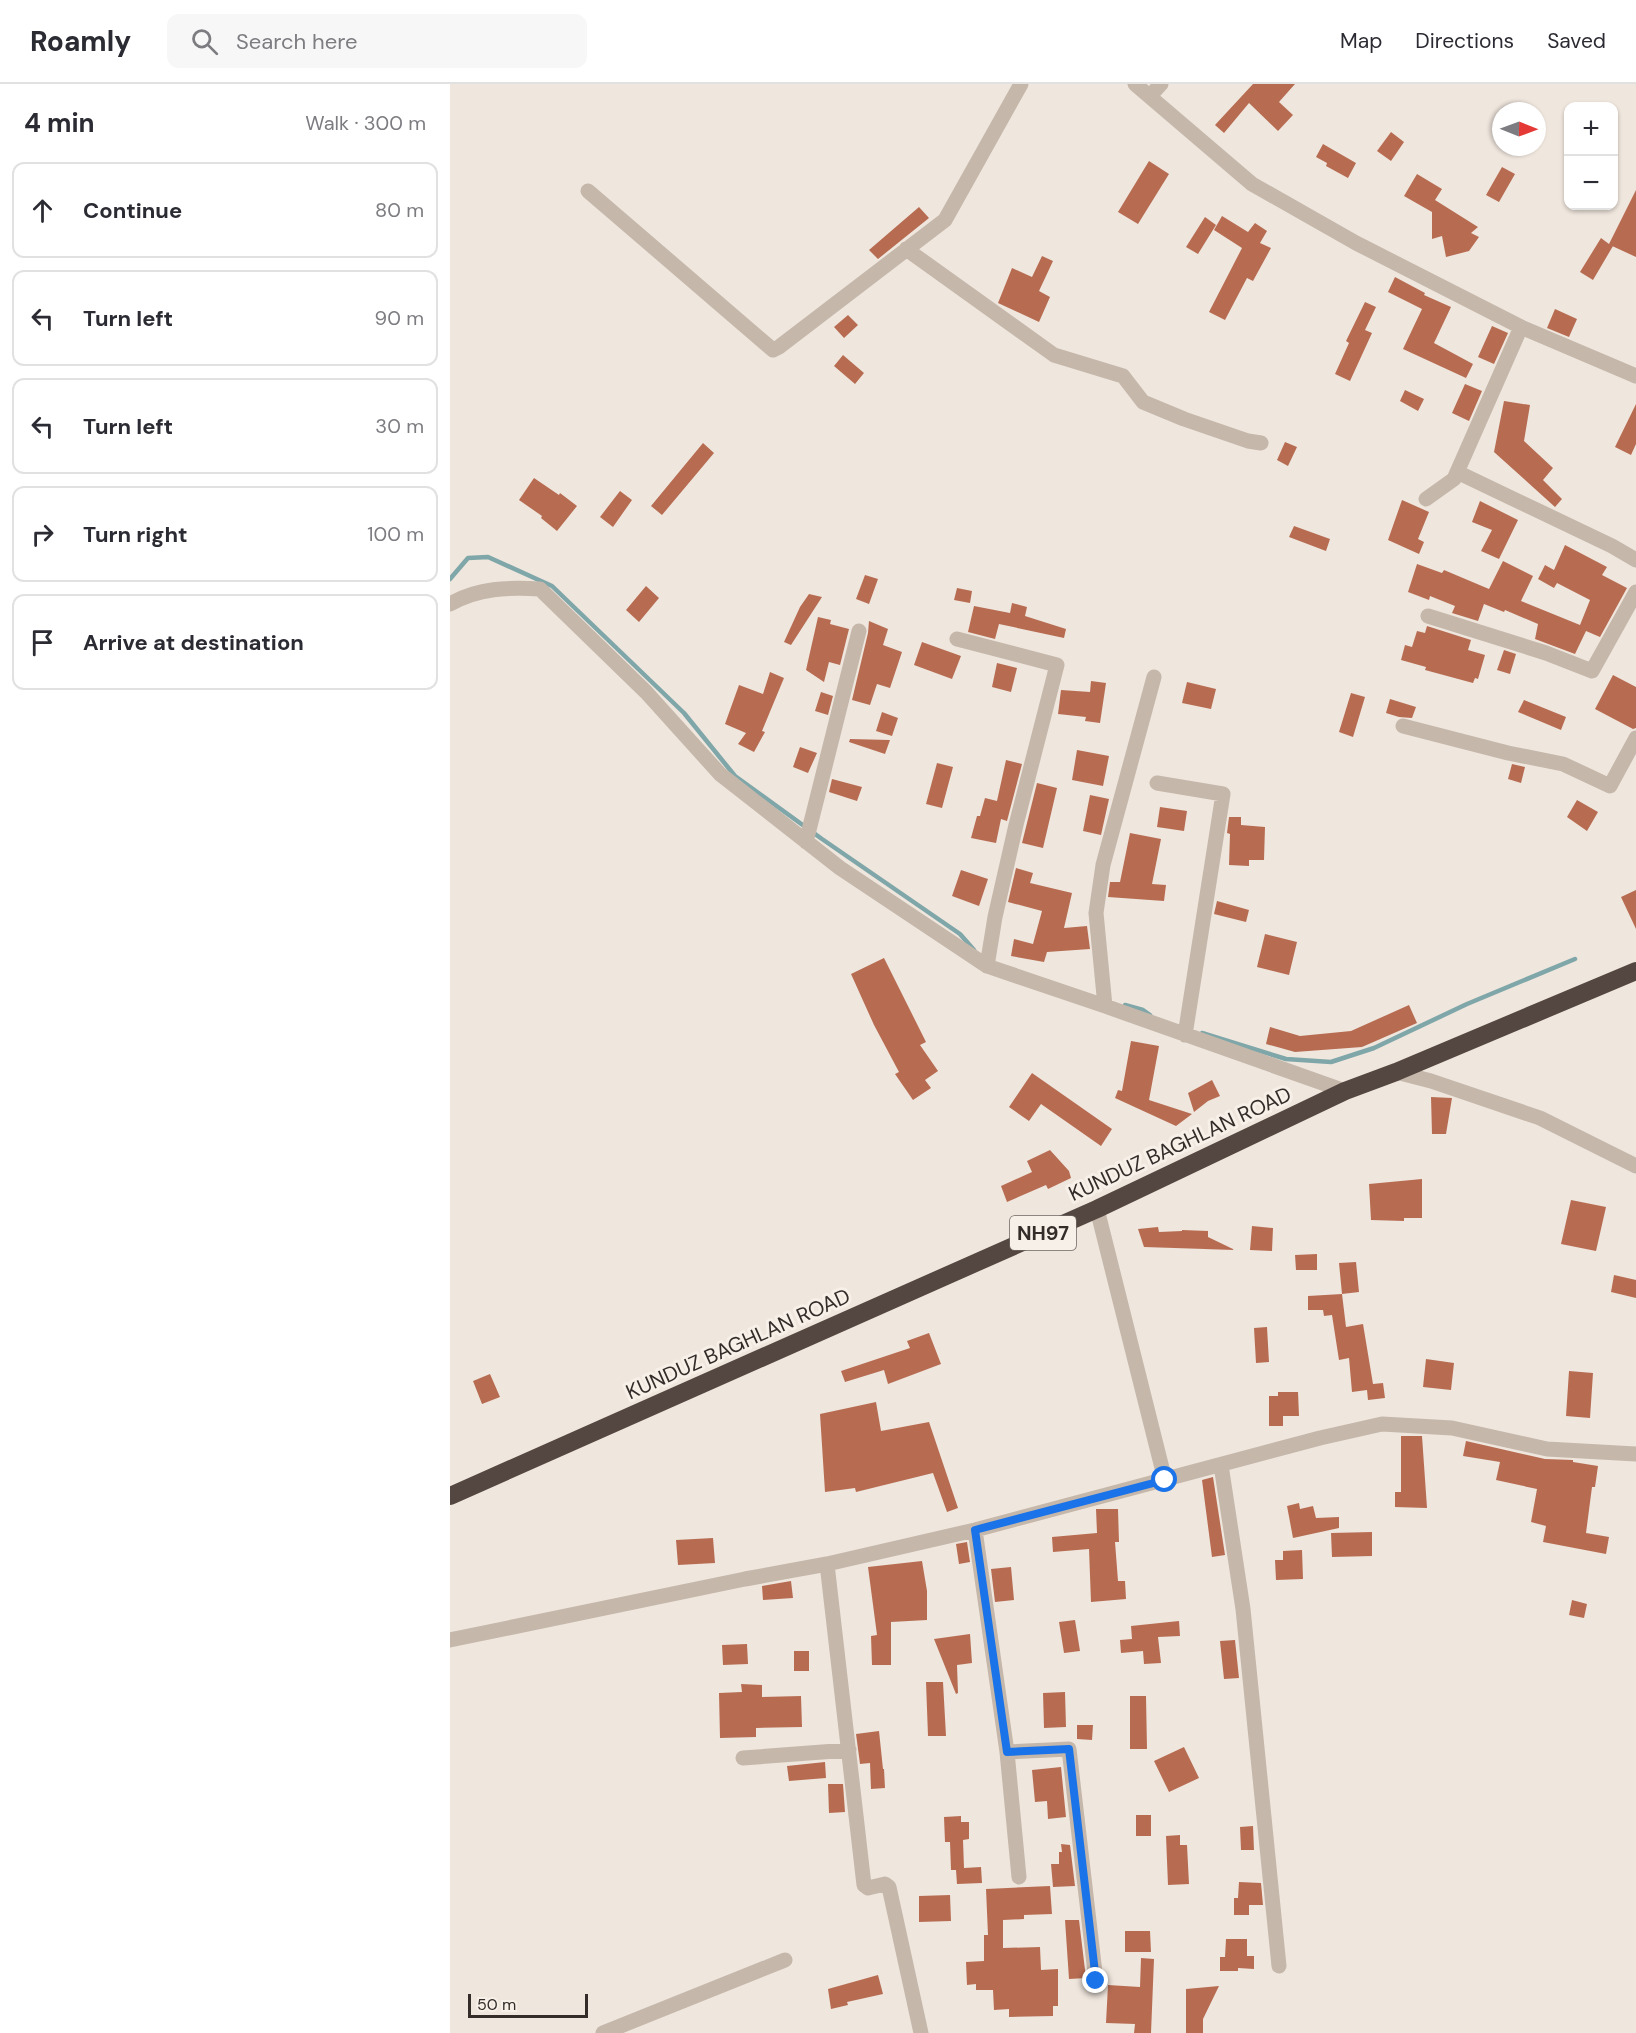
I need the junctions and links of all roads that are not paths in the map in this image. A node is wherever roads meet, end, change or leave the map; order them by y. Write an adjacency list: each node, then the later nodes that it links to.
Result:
1 (1021, 84): 6 (street)
2 (1135, 84): 4 (street)
3 (1161, 84): 4 (street)
4 (1150, 96): 7 (street)
5 (588, 191): 6 (street)
6 (906, 249): 9 (street)
7 (1521, 327): 8 (street); 10 (street)
8 (1636, 376)
9 (1261, 443)
10 (1457, 472): 11 (street); 12 (street)
11 (1426, 499)
12 (1636, 560)
13 (1636, 592): 15 (street)
14 (450, 604): 22 (street)
15 (1428, 616)
16 (859, 631): 22 (street)
17 (957, 639): 23 (street)
18 (1154, 677): 25 (street)
19 (1403, 726): 20 (street)
20 (1636, 738)
21 (1157, 783): 26 (street)
22 (806, 842): 23 (street)
23 (987, 966): 25 (street)
24 (1636, 971): 27 (highway, KUNDUZ BAGHLAN ROAD / NH97)
25 (1105, 1006): 26 (street)
26 (1185, 1035): 28 (street)
27 (1396, 1072): 28 (highway, KUNDUZ BAGHLAN ROAD / NH97); 29 (street)
28 (1345, 1091): 30 (highway, KUNDUZ BAGHLAN ROAD / NH97)
29 (1636, 1166)
30 (1097, 1209): 33 (street); 34 (highway, KUNDUZ BAGHLAN ROAD / NH97)
31 (1636, 1454): 32 (street)
32 (1221, 1465): 33 (street); 43 (street)
33 (1165, 1480): 35 (street)
34 (450, 1496)
35 (975, 1530): 36 (street); 39 (street)
36 (827, 1564): 37 (street); 38 (street)
37 (450, 1640)
38 (849, 1750): 40 (street); 46 (street)
39 (1007, 1752): 41 (street); 44 (street)
40 (743, 1758)
41 (1019, 1877)
42 (785, 1960): 45 (street)
43 (1279, 1966)
44 (1096, 1981)
45 (603, 2033)
46 (921, 2033)

